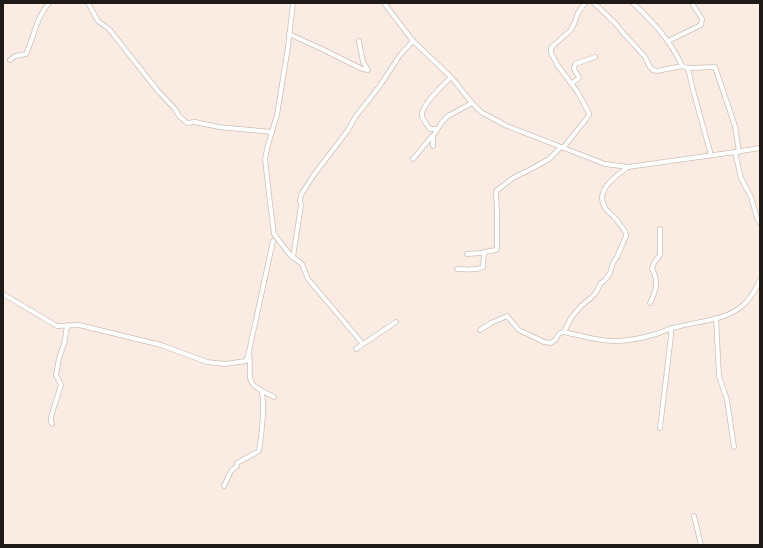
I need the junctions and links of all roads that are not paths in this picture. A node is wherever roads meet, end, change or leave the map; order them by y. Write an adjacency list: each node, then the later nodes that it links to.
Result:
1 (49, 3): 14 (street)
2 (88, 3): 21 (street)
3 (293, 3): 9 (street)
4 (384, 3): 11 (street)
5 (585, 3): 18 (street)
6 (594, 3): 15 (street)
7 (633, 3): 12 (street)
8 (692, 3): 12 (street)
9 (289, 34): 10 (street); 21 (street)
10 (359, 41)
11 (412, 41): 17 (street); 35 (street)
12 (668, 41): 15 (street)
13 (595, 57): 18 (street)
14 (10, 60)
15 (682, 66): 16 (street)
16 (688, 68): 26 (street); 27 (street)
17 (451, 77): 19 (street); 20 (street)
18 (572, 84): 24 (street)
19 (472, 103): 20 (street); 24 (street)
20 (437, 129): 22 (street)
21 (272, 132): 35 (street)
22 (433, 136): 23 (street); 28 (street)
23 (433, 146)
24 (562, 147): 29 (street); 33 (street)
25 (760, 148): 26 (street)
26 (737, 152): 27 (street); 30 (street)
27 (711, 155): 29 (street)
28 (413, 158)
29 (628, 167): 46 (street)
30 (760, 223)
31 (660, 229): 40 (street)
32 (273, 241): 49 (street)
33 (483, 253): 34 (street); 36 (street)
34 (467, 254)
35 (293, 257): 47 (street)
36 (457, 269)
37 (760, 280): 38 (street)
38 (759, 286): 41 (street)
39 (3, 294): 43 (street)
40 (650, 303)
41 (716, 318): 44 (street); 54 (street)
42 (396, 322): 47 (street)
43 (68, 325): 49 (street); 52 (street)
44 (671, 328): 46 (street); 53 (street)
45 (480, 330): 46 (street)
46 (564, 332)
47 (363, 344): 48 (street)
48 (356, 349)
49 (248, 356): 50 (street)
50 (261, 391): 51 (street); 55 (street)
51 (274, 397)
52 (52, 424)
53 (660, 428)
54 (734, 447)
55 (224, 486)
56 (694, 516): 57 (street)
57 (701, 545)

